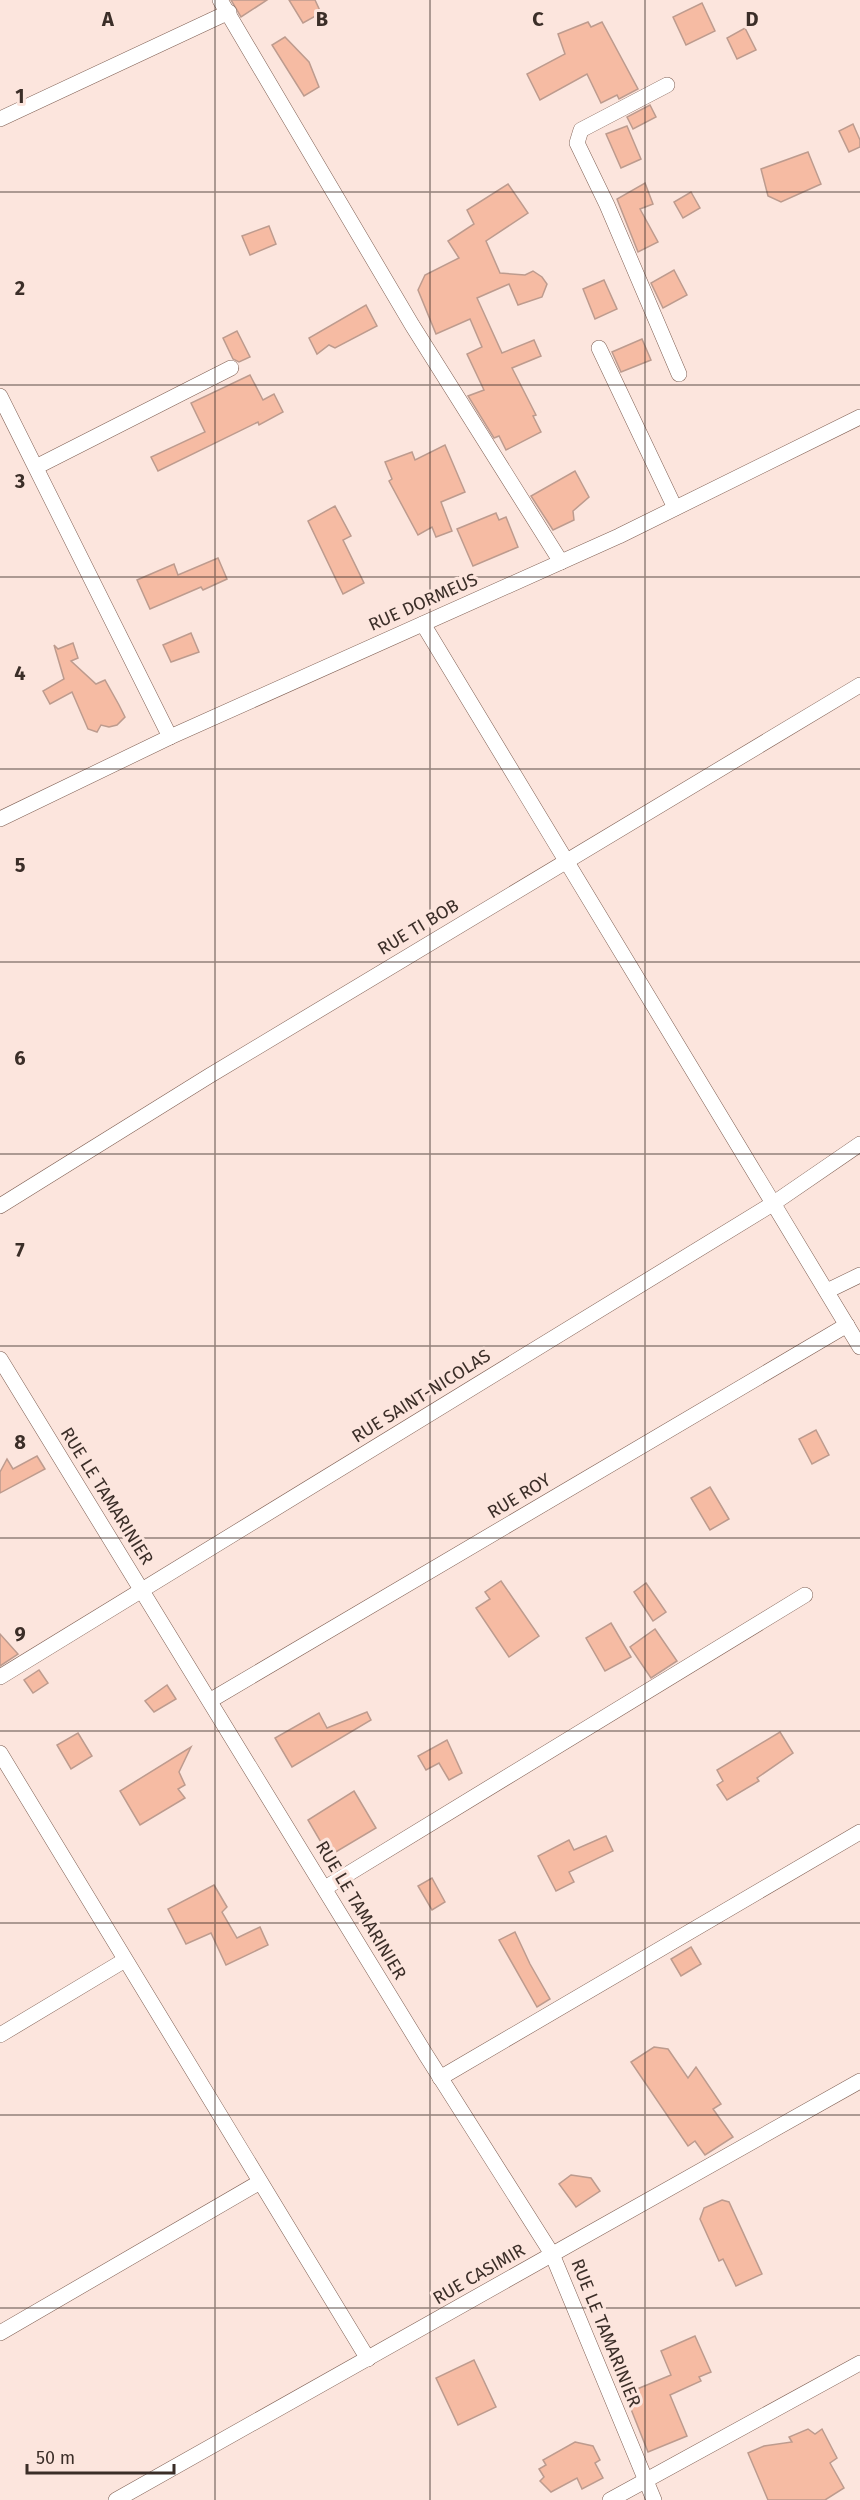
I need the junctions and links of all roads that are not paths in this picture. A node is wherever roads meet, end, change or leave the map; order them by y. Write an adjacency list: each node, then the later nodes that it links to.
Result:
1 (225, 6): 3 (street); 11 (street)
2 (667, 85): 6 (street)
3 (0, 119)
4 (599, 348): 10 (street)
5 (231, 368): 9 (street)
6 (679, 374)
7 (0, 396): 9 (street)
8 (860, 417): 10 (street, RUE DORMEUS)
9 (36, 467): 14 (street)
10 (675, 508): 11 (street, RUE DORMEUS)
11 (561, 562): 12 (street, RUE DORMEUS)
12 (423, 624): 14 (street, RUE DORMEUS); 16 (street)
13 (860, 685): 16 (street, RUE TI BOB)
14 (170, 737): 15 (street, RUE DORMEUS)
15 (0, 819)
16 (566, 860): 18 (street); 19 (street, RUE TI BOB)
17 (860, 1144): 18 (street, RUE SAINT-NICOLAS)
18 (774, 1203): 21 (street); 25 (street, RUE SAINT-NICOLAS)
19 (0, 1206)
20 (860, 1275): 21 (street)
21 (827, 1291): 22 (street)
22 (847, 1325): 23 (street); 28 (street, RUE ROY)
23 (860, 1347)
24 (0, 1359): 25 (street, RUE LE TAMARINIER)
25 (143, 1589): 27 (street, RUE SAINT-NICOLAS); 28 (street, RUE LE TAMARINIER)
26 (805, 1595): 31 (street)
27 (0, 1677)
28 (211, 1700): 31 (street, RUE LE TAMARINIER)
29 (0, 1753): 32 (street)
30 (860, 1832): 34 (street)
31 (325, 1888): 34 (street, RUE LE TAMARINIER)
32 (125, 1960): 33 (street); 36 (street)
33 (0, 2035)
34 (440, 2078): 37 (street, RUE LE TAMARINIER)
35 (860, 2081): 37 (street, RUE CASIMIR)
36 (260, 2182): 38 (street); 39 (street)
37 (552, 2254): 39 (street, RUE CASIMIR); 41 (street, RUE LE TAMARINIER)
38 (0, 2333)
39 (368, 2359): 42 (street, RUE CASIMIR)
40 (860, 2363): 41 (street)
41 (645, 2479): 43 (street); 44 (street, RUE LE TAMARINIER)
42 (116, 2500)
43 (610, 2500)
44 (654, 2500)

